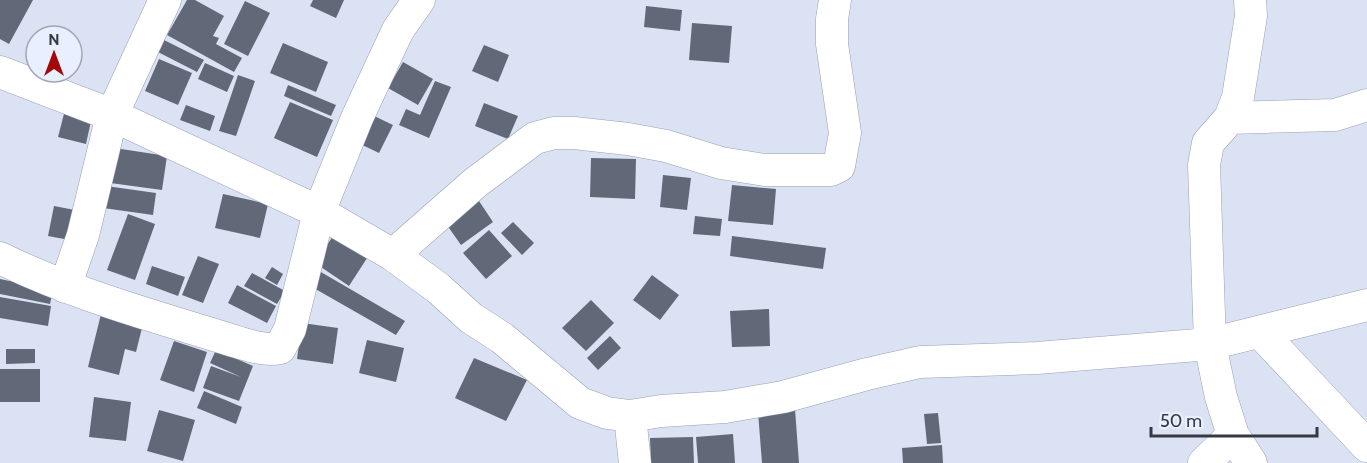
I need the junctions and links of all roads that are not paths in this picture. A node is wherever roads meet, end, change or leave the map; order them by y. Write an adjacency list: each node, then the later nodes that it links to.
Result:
1 (165, 0): 7 (street)
2 (419, 0): 9 (street)
3 (835, 0): 10 (street)
4 (1250, 0): 8 (street)
5 (0, 72): 7 (street)
6 (1367, 105): 8 (street)
7 (112, 115): 9 (street); 12 (street)
8 (1230, 118): 15 (street)
9 (319, 212): 10 (street); 12 (street)
10 (393, 255): 16 (street)
11 (0, 258): 12 (street)
12 (65, 287)
13 (1367, 305): 14 (street)
14 (1260, 332): 15 (street); 18 (street)
15 (1210, 344): 16 (street); 17 (street)
16 (630, 416): 19 (street)
17 (1233, 435): 20 (street); 21 (street)
18 (1367, 446)
19 (634, 463)
20 (1204, 463)
21 (1251, 463)

